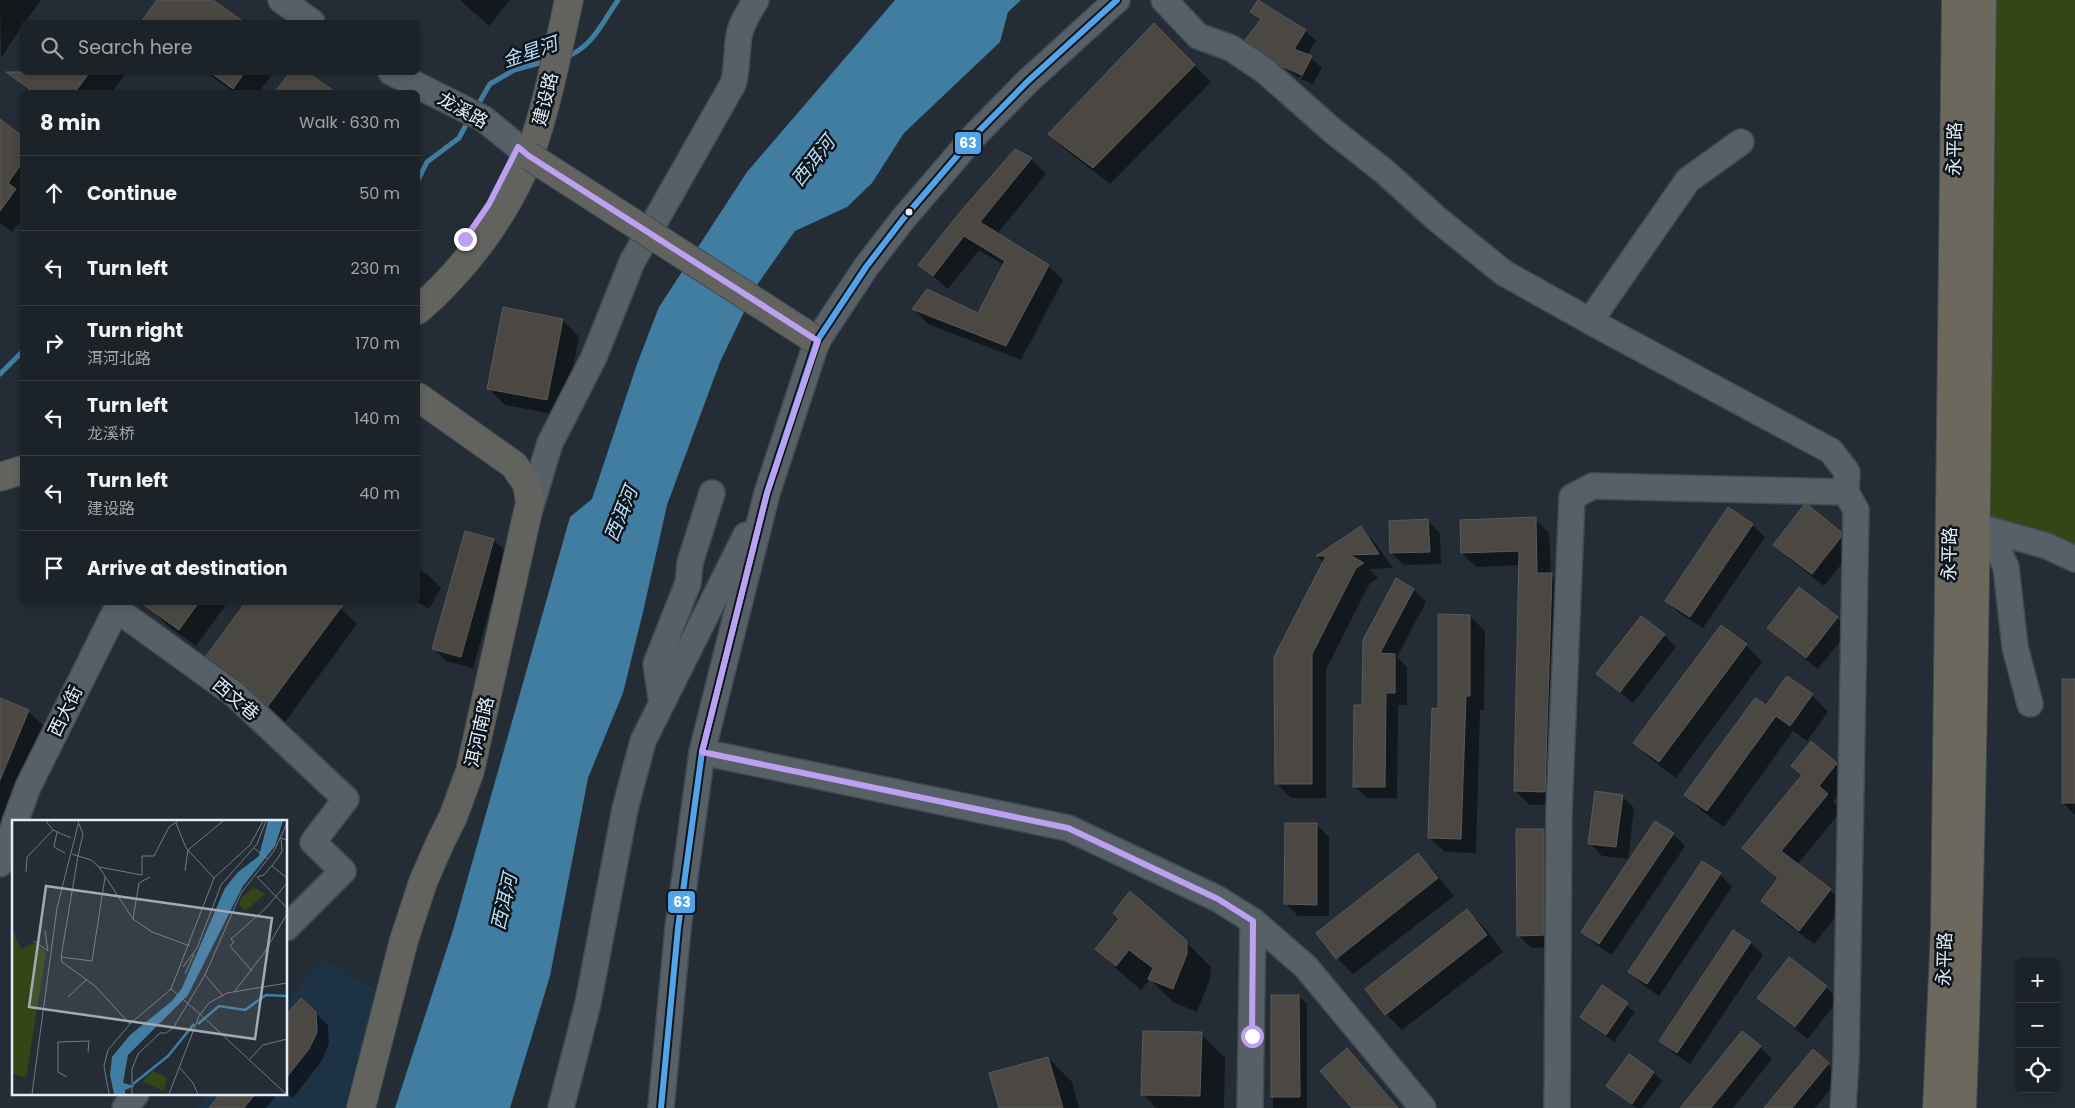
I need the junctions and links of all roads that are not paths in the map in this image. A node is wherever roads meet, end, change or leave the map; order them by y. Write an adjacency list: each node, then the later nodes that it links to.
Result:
1 (281, 0): 9 (street)
2 (554, 0): 10 (main road, 建设路)
3 (569, 0): 10 (main road, 建设路)
4 (756, 0): 26 (street)
5 (1116, 0): 17 (street)
6 (1164, 0): 16 (street)
7 (1956, 0): 47 (highway, 永平路)
8 (1982, 0): 27 (highway, 永平路)
9 (309, 20)
10 (554, 33): 13 (main road, 建设路)
11 (397, 75): 13 (street, 龙溪路)
12 (1741, 142): 16 (street)
13 (524, 151): 14 (main road, 建设路); 15 (main road, 建设路); 17 (main road, bridge)
14 (420, 290)
15 (420, 308)
16 (1590, 321): 23 (street)
17 (818, 341): 25 (street)
18 (420, 397): 26 (main road, 洱河南路)
19 (20, 457): 20 (main road)
20 (0, 463)
21 (20, 471): 22 (main road)
22 (0, 477)
23 (1846, 492): 45 (street); 46 (street)
24 (712, 493): 30 (street)
25 (767, 493): 30 (street); 32 (street)
26 (530, 509): 40 (main road, 洱河南路)
27 (1975, 526): 28 (street); 31 (street); 48 (highway, 永平路)
28 (2075, 559)
29 (118, 606): 33 (street, 西大街); 37 (street, 西文巷)
30 (662, 703): 41 (street)
31 (2030, 704)
32 (702, 752): 36 (street); 42 (street)
33 (16, 820)
34 (12, 831): 35 (street)
35 (0, 864)
36 (1253, 921): 43 (street); 44 (street)
37 (288, 926)
38 (134, 1096): 39 (street)
39 (125, 1108)
40 (361, 1108)
41 (561, 1108)
42 (661, 1108)
43 (1250, 1108)
44 (1423, 1108)
45 (1557, 1108)
46 (1843, 1108)
47 (1937, 1108)
48 (1962, 1108)

